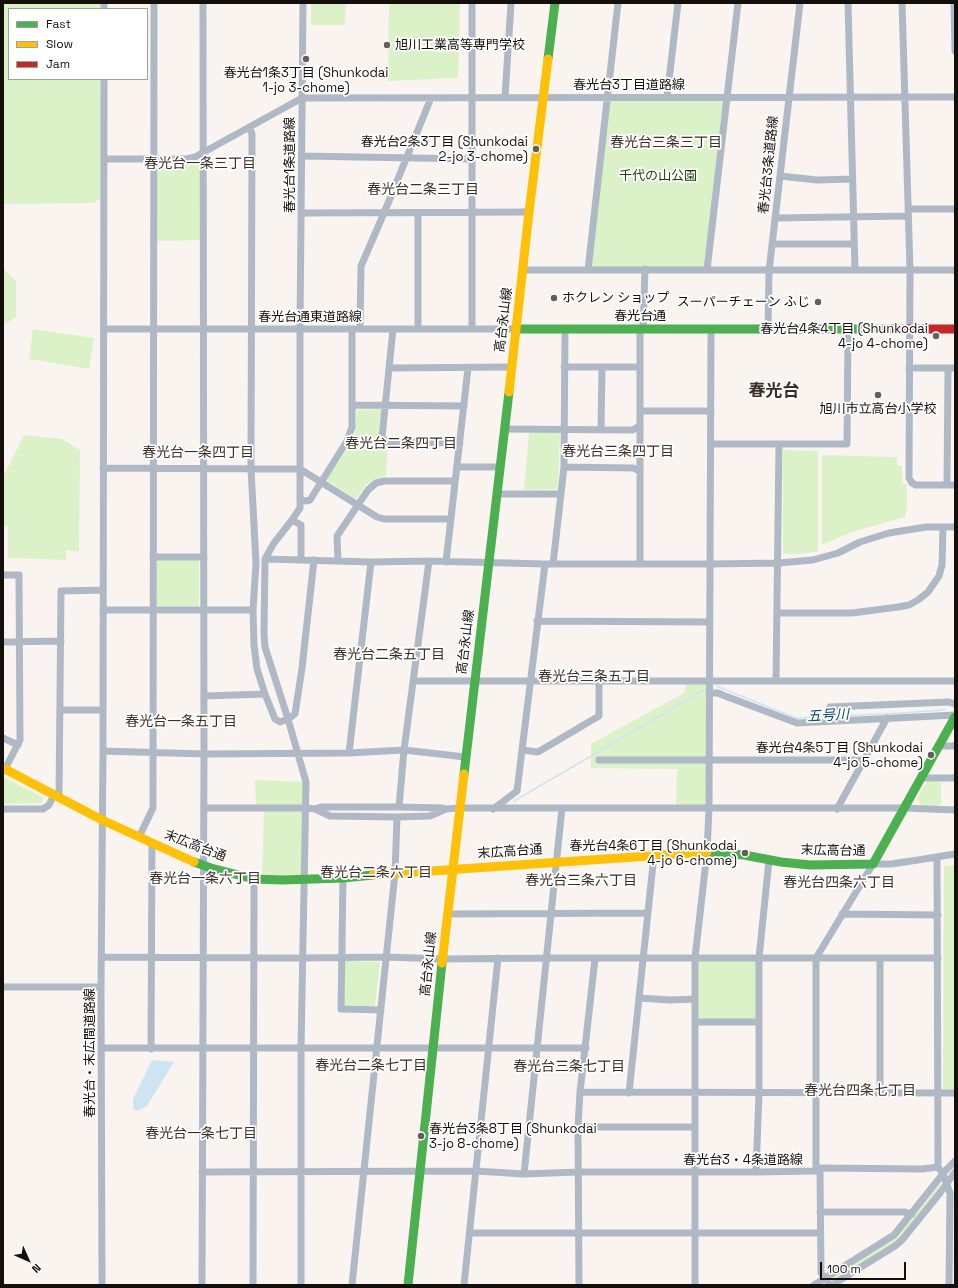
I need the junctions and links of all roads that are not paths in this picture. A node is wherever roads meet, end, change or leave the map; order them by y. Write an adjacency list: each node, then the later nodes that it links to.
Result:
1 (154, 3): 34 (street)
2 (203, 3): 29 (street)
3 (303, 3): 26 (street, 春光台1条道路線)
4 (472, 3): 18 (street)
5 (511, 3): 19 (street)
6 (555, 3): 20 (street, 高台永山線)
7 (618, 3): 21 (street)
8 (678, 3): 22 (street)
9 (738, 3): 16 (street)
10 (800, 3): 23 (street, 春光台3条道路線)
11 (848, 3): 17 (street)
12 (902, 3): 24 (street)
13 (954, 3): 14 (street)
14 (955, 51)
15 (104, 80): 32 (street, 春光台・末広間道路線)
16 (726, 96): 22 (street, 春光台3丁目道路線); 23 (street, 春光台3丁目道路線); 51 (street)
17 (850, 96): 23 (street, 春光台3丁目道路線); 24 (street, 春光台3丁目道路線); 36 (street)
18 (472, 97): 19 (street, 春光台3丁目道路線); 27 (street, 春光台3丁目道路線); 33 (street)
19 (505, 97): 20 (street, 春光台3丁目道路線)
20 (543, 97): 21 (street, 春光台3丁目道路線); 39 (street, 高台永山線)
21 (607, 97): 22 (street, 春光台3丁目道路線); 50 (street)
22 (667, 97)
23 (789, 97): 35 (street, 春光台3条道路線)
24 (905, 97): 25 (street, 春光台3丁目道路線); 43 (street)
25 (955, 97)
26 (302, 98): 27 (street, 春光台3丁目道路線); 28 (street); 30 (street, 春光台1条道路線)
27 (430, 98): 31 (street)
28 (249, 127): 29 (street); 60 (street)
29 (203, 152): 34 (street); 57 (street)
30 (302, 156): 31 (street); 40 (street, 春光台1条道路線)
31 (407, 157): 33 (street); 38 (street)
32 (104, 159): 34 (street); 59 (street, 春光台・末広間道路線)
33 (472, 159): 42 (street)
34 (154, 160): 56 (street)
35 (780, 176): 36 (street); 45 (street, 春光台3条道路線)
36 (852, 179): 44 (street)
37 (955, 209): 43 (street)
38 (384, 212): 40 (street); 41 (street); 62 (street)
39 (529, 212): 42 (street); 49 (street, 高台永山線)
40 (302, 213): 58 (street, 春光台1条道路線)
41 (418, 213): 42 (street); 64 (street)
42 (472, 213): 65 (street)
43 (908, 213): 44 (street); 53 (street)
44 (853, 217): 45 (street); 47 (street)
45 (775, 218): 46 (street, 春光台3条道路線)
46 (772, 244): 47 (street); 55 (street, 春光台3条道路線)
47 (854, 244): 52 (street)
48 (645, 269): 50 (street); 51 (street); 68 (street)
49 (523, 270): 50 (street); 66 (street, 高台永山線)
50 (588, 270)
51 (707, 270): 55 (street)
52 (855, 270): 53 (street); 55 (street)
53 (910, 270): 54 (street); 70 (street)
54 (955, 270)
55 (769, 271): 71 (street, 春光台3条道路線)
56 (154, 328): 57 (street, 春光台通東道路線); 59 (street, 春光台通東道路線); 98 (street)
57 (204, 328): 60 (street, 春光台通東道路線); 99 (street)
58 (300, 328): 60 (street, 春光台通東道路線); 61 (street, 春光台通東道路線); 101 (street, 春光台1条道路線)
59 (104, 329): 97 (street, 春光台・末広間道路線)
60 (252, 329): 100 (street)
61 (352, 329): 62 (street, 春光台通東道路線); 82 (street)
62 (360, 329): 63 (street, 春光台通東道路線)
63 (393, 329): 64 (street, 春光台通東道路線); 76 (street)
64 (418, 329): 65 (street, 春光台通東道路線)
65 (472, 329): 66 (street, 春光台通東道路線)
66 (516, 329): 67 (street, 春光台通); 78 (street, 高台永山線)
67 (565, 329): 68 (street, 春光台通); 74 (street)
68 (642, 329): 69 (street, 春光台通); 75 (street)
69 (711, 329): 71 (street, 春光台通); 86 (street)
70 (910, 329): 72 (street, 春光台通); 73 (street, 春光台通); 80 (street)
71 (768, 330): 72 (street, 春光台通)
72 (848, 330): 93 (street)
73 (955, 330)
74 (564, 367): 79 (street); 89 (street)
75 (640, 367): 79 (street); 85 (street)
76 (389, 368): 77 (street); 83 (street)
77 (468, 368): 78 (street); 84 (street)
78 (511, 368): 88 (street, 高台永山線)
79 (602, 368): 90 (street)
80 (909, 368): 81 (street); 105 (street)
81 (951, 368): 105 (street)
82 (353, 405): 83 (street); 104 (street)
83 (385, 406): 84 (street); 91 (street)
84 (464, 406): 91 (street)
85 (640, 411): 86 (street); 87 (street)
86 (711, 411): 92 (street)
87 (640, 425): 90 (street); 102 (street)
88 (504, 429): 89 (street); 95 (street, 高台永山線)
89 (564, 429): 90 (street); 96 (street)
90 (601, 429)
91 (460, 443): 94 (street)
92 (711, 444): 93 (street); 129 (street)
93 (779, 444): 126 (street)
94 (457, 467): 95 (street); 103 (street)
95 (500, 467): 107 (street, 高台永山線)
96 (564, 467): 102 (street); 108 (street)
97 (103, 468): 98 (street); 131 (street, 春光台・末広間道路線)
98 (153, 468): 99 (street); 115 (street)
99 (203, 468): 100 (street); 116 (street)
100 (251, 469): 101 (street); 135 (street)
101 (300, 469): 104 (street); 109 (street, 春光台1条道路線)
102 (640, 471): 125 (street)
103 (456, 481): 110 (street); 111 (street)
104 (321, 482): 109 (street); 110 (street)
105 (947, 485): 106 (street)
106 (955, 485)
107 (498, 494): 108 (street); 124 (street, 高台永山線)
108 (561, 494): 128 (street)
109 (300, 500): 112 (street)
110 (357, 505): 111 (street); 120 (street)
111 (451, 519): 123 (street)
112 (292, 520): 117 (street); 118 (street)
113 (955, 527): 114 (street)
114 (943, 528): 126 (street); 136 (street)
115 (153, 557): 116 (street); 133 (street)
116 (204, 557): 134 (street)
117 (266, 559): 118 (street); 158 (street)
118 (301, 560): 119 (street)
119 (314, 560): 120 (street); 158 (street)
120 (338, 561): 121 (street)
121 (371, 562): 122 (street); 168 (street)
122 (429, 562): 123 (street); 145 (street)
123 (446, 562): 124 (street)
124 (489, 562): 127 (street); 146 (street, 高台永山線)
125 (640, 563): 128 (street); 129 (street)
126 (778, 563): 129 (street); 136 (street)
127 (545, 564): 128 (street); 137 (street)
128 (553, 564)
129 (710, 564): 138 (street)
130 (3, 575): 139 (street)
131 (103, 590): 132 (street, 春光台・末広間道路線); 140 (street)
132 (103, 610): 133 (street); 155 (street, 春光台・末広間道路線)
133 (153, 610): 134 (street); 166 (street)
134 (204, 610): 135 (street); 151 (street)
135 (254, 610): 150 (street)
136 (777, 613): 143 (street)
137 (537, 621): 138 (street); 147 (street)
138 (710, 622): 142 (street)
139 (19, 641): 140 (street); 141 (street); 160 (street)
140 (61, 641): 154 (street)
141 (3, 642)
142 (709, 680): 143 (street); 148 (street); 149 (street)
143 (776, 680): 144 (street)
144 (955, 680)
145 (414, 681): 146 (street); 163 (street)
146 (474, 682): 147 (street); 170 (street, 高台永山線)
147 (530, 682): 148 (street); 164 (street)
148 (599, 682): 164 (street)
149 (709, 693): 157 (street); 172 (street)
150 (265, 694): 151 (street); 158 (street)
151 (204, 696): 169 (street)
152 (955, 704): 153 (street)
153 (830, 708)
154 (60, 710): 155 (street); 177 (street)
155 (102, 710): 165 (street, 春光台・末広間道路線)
156 (955, 716): 157 (street); 161 (street, 末広高台通)
157 (887, 718): 173 (street)
158 (288, 719): 167 (street)
159 (3, 738): 160 (street)
160 (18, 745): 174 (street)
161 (938, 746): 162 (street); 175 (street, 末広高台通)
162 (955, 746)
163 (404, 750): 168 (street); 170 (street); 178 (street)
164 (522, 750): 188 (street)
165 (103, 752): 166 (street); 192 (street, 春光台・末広間道路線)
166 (153, 752): 169 (street); 193 (street)
167 (298, 753): 168 (street); 169 (street); 180 (street)
168 (349, 753)
169 (204, 754): 179 (street)
170 (465, 757): 181 (street, 高台永山線)
171 (599, 760): 172 (street)
172 (709, 760): 173 (street); 183 (street)
173 (864, 760): 189 (street)
174 (4, 769): 177 (street, 末広高台通)
175 (921, 778): 176 (street); 184 (street, 末広高台通)
176 (955, 778)
177 (57, 797): 185 (street); 192 (street, 末広高台通)
178 (400, 807): 186 (street); 187 (street)
179 (204, 808): 180 (street); 202 (street)
180 (307, 808): 186 (street); 207 (street)
181 (459, 808): 187 (street); 188 (street); 203 (street, 高台永山線)
182 (562, 808): 183 (street); 188 (street); 200 (street)
183 (709, 808): 189 (street); 195 (street)
184 (904, 808): 189 (street); 190 (street); 201 (street, 末広高台通)
185 (3, 809)
186 (315, 809): 191 (street)
187 (446, 809): 191 (street)
188 (493, 809)
189 (837, 809)
190 (955, 810)
191 (397, 817): 204 (street)
192 (102, 820): 193 (street, 末広高台通); 213 (street, 春光台・末広間道路線)
193 (139, 838): 194 (street, 末広高台通)
194 (152, 844): 202 (street, 末広高台通); 215 (street)
195 (706, 852): 197 (street, 末広高台通); 199 (street, 末広高台通); 224 (street)
196 (955, 854): 198 (street)
197 (654, 855): 200 (street, 末広高台通); 209 (street)
198 (937, 857): 201 (street); 212 (street)
199 (769, 860): 201 (street, 末広高台通); 225 (street)
200 (557, 862): 203 (street, 末広高台通); 208 (street)
201 (872, 864): 211 (street)
202 (204, 866): 206 (street, 末広高台通); 216 (street)
203 (452, 870): 204 (street, 末広高台通); 210 (street, 高台永山線)
204 (395, 873): 205 (street, 末広高台通); 214 (street)
205 (343, 878): 207 (street, 末広高台通); 219 (street)
206 (254, 879): 207 (street, 末広高台通); 217 (street)
207 (304, 879): 218 (street)
208 (551, 913): 209 (street); 210 (street); 221 (street)
209 (648, 913): 223 (street)
210 (448, 914): 229 (street, 高台永山線)
211 (842, 914): 212 (street); 226 (street)
212 (938, 914): 228 (street)
213 (102, 957): 215 (street); 231 (street, 春光台・末広間道路線)
214 (386, 957): 219 (street); 229 (street); 234 (street)
215 (152, 958): 216 (street); 243 (street)
216 (203, 958): 217 (street); 238 (street)
217 (254, 958): 218 (street); 244 (street)
218 (303, 958): 219 (street); 239 (street)
219 (342, 958): 234 (street)
220 (498, 958): 221 (street); 229 (street); 246 (street)
221 (547, 958): 222 (street); 241 (street)
222 (595, 958): 223 (street); 242 (street)
223 (643, 958): 224 (street); 232 (street)
224 (695, 958): 225 (street); 233 (street)
225 (759, 958): 226 (street); 236 (street)
226 (816, 958): 227 (street); 251 (street, 春光台3・4条道路線)
227 (880, 958): 228 (street); 252 (street)
228 (938, 958): 253 (street)
229 (443, 959): 240 (street, 高台永山線)
230 (3, 987): 231 (street)
231 (101, 987): 237 (street, 春光台・末広間道路線)
232 (639, 998): 233 (street); 248 (street)
233 (695, 999): 235 (street)
234 (381, 1010): 245 (street)
235 (695, 1022): 236 (street); 249 (street)
236 (759, 1022): 250 (street)
237 (102, 1048): 243 (street); 281 (street, 春光台・末広間道路線)
238 (203, 1048): 243 (street); 244 (street); 264 (street)
239 (302, 1048): 244 (street); 245 (street); 265 (street)
240 (433, 1048): 245 (street); 246 (street); 262 (street, 高台永山線)
241 (536, 1048): 242 (street); 246 (street); 270 (street)
242 (586, 1048): 247 (street)
243 (152, 1049)
244 (252, 1049): 260 (street)
245 (377, 1049): 261 (street)
246 (489, 1049): 263 (street)
247 (580, 1092): 248 (street); 255 (street)
248 (629, 1092): 249 (street)
249 (695, 1092): 250 (street); 256 (street)
250 (759, 1093): 251 (street); 268 (street)
251 (816, 1093): 252 (street); 259 (street, 春光台3・4条道路線)
252 (880, 1093): 253 (street)
253 (938, 1093): 254 (street); 258 (street)
254 (955, 1093)
255 (578, 1127): 256 (street); 266 (street)
256 (695, 1127): 267 (street)
257 (955, 1161): 271 (street)
258 (938, 1167): 259 (street); 271 (street)
259 (818, 1170): 268 (street, 春光台3・4条道路線); 273 (street)
260 (253, 1171): 264 (street, 春光台3・4条道路線); 265 (street, 春光台3・4条道路線); 283 (street)
261 (363, 1171): 262 (street, 春光台3・4条道路線); 265 (street, 春光台3・4条道路線); 285 (street)
262 (420, 1171): 263 (street, 春光台3・4条道路線); 286 (street, 高台永山線)
263 (476, 1171): 270 (street, 春光台3・4条道路線); 276 (street)
264 (202, 1172): 282 (street)
265 (302, 1172): 284 (street)
266 (579, 1172): 267 (street, 春光台3・4条道路線); 270 (street, 春光台3・4条道路線); 277 (street)
267 (695, 1172): 268 (street, 春光台3・4条道路線); 275 (street)
268 (756, 1172)
269 (955, 1172): 272 (street)
270 (524, 1174)
271 (943, 1174): 272 (street); 274 (street)
272 (947, 1183): 279 (street); 291 (street)
273 (820, 1212): 274 (street); 278 (street)
274 (912, 1214): 280 (street)
275 (695, 1232): 277 (street); 278 (street); 289 (street)
276 (470, 1233): 277 (street); 287 (street)
277 (579, 1233): 288 (street)
278 (820, 1233): 280 (street)
279 (952, 1242): 292 (street)
280 (825, 1277): 290 (street); 291 (street)
281 (102, 1285)
282 (202, 1285)
283 (253, 1285)
284 (302, 1285)
285 (352, 1285)
286 (408, 1285)
287 (464, 1285)
288 (579, 1285)
289 (695, 1285)
290 (814, 1285)
291 (831, 1285)
292 (949, 1285)

